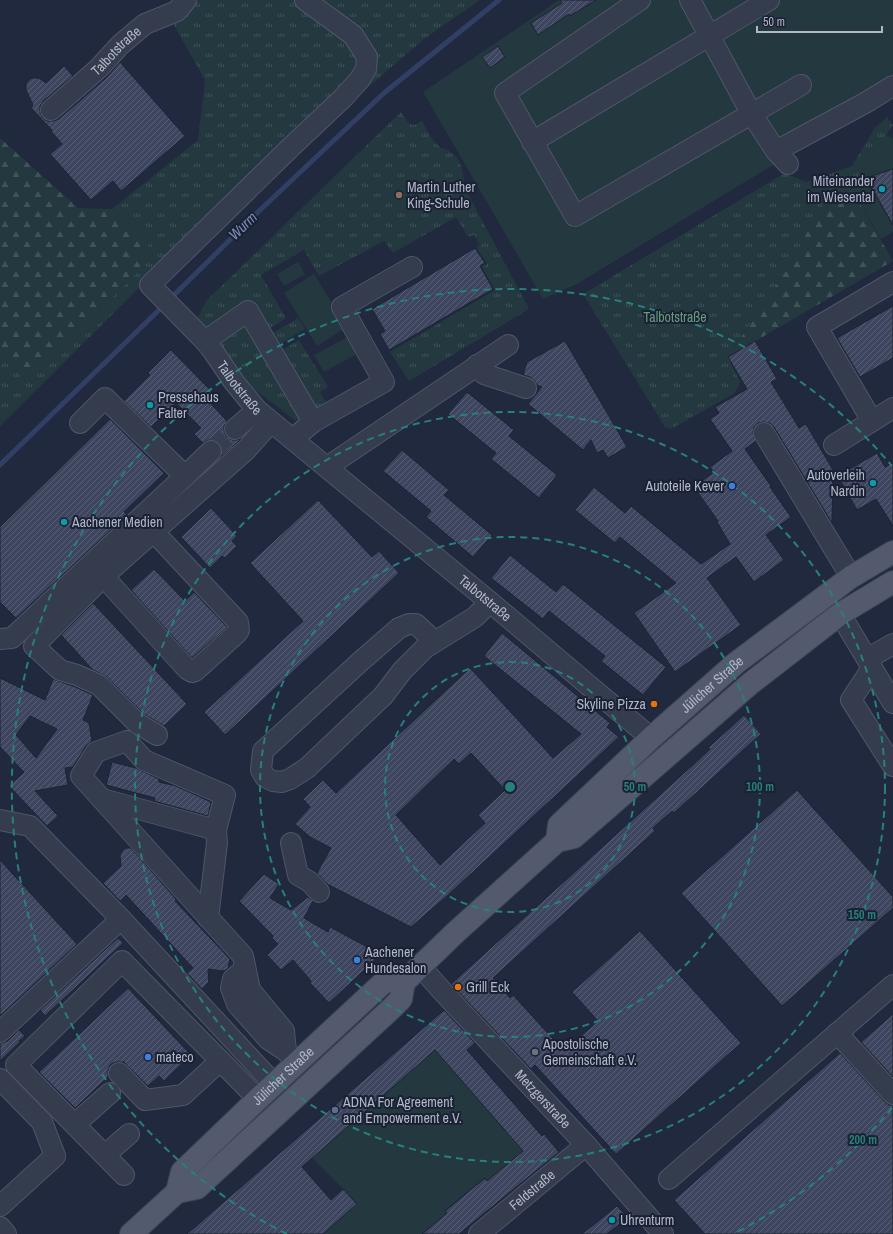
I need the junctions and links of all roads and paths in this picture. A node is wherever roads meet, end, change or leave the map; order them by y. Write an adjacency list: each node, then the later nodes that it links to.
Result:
1 (186, 0): 9 (street, Talbotstraße)
2 (305, 0): 15 (street, Talbotstraße)
3 (640, 0): 11 (street)
4 (690, 0): 6 (street)
5 (769, 0): 6 (street)
6 (710, 35): 10 (street); 11 (street)
7 (801, 85): 10 (street)
8 (893, 86): 10 (street)
9 (51, 110)
10 (751, 113): 11 (street)
11 (532, 142)
12 (412, 268): 20 (street)
13 (893, 282): 21 (street)
14 (508, 345): 16 (street)
15 (209, 346): 19 (street, Talbotstraße); 20 (street)
16 (477, 365): 17 (street); 28 (street)
17 (526, 388)
18 (893, 408): 21 (street)
19 (264, 416): 23 (street); 25 (street, Talbotstraße); 30 (street)
20 (313, 422): 25 (street)
21 (872, 422): 26 (street)
22 (80, 423): 29 (street)
23 (235, 430)
24 (764, 433): 33 (street)
25 (293, 439): 28 (street, Talbotstraße)
26 (834, 445)
27 (212, 452): 29 (street)
28 (327, 467): 35 (street, Talbotstraße)
29 (185, 476): 37 (street)
30 (152, 531): 32 (street); 32 (street)
31 (893, 552): 33 (main road, Jülicher Straße)
32 (103, 576): 42 (street)
33 (851, 577): 43 (main road, Jülicher Straße)
34 (893, 582): 36 (main road, Jülicher Straße)
35 (490, 602): 38 (street); 43 (street, Talbotstraße)
36 (840, 614): 40 (street); 44 (main road, Jülicher Straße)
37 (0, 639)
38 (434, 641): 38 (street)
39 (893, 644): 40 (street)
40 (870, 663): 41 (street); 45 (street)
41 (893, 703)
42 (157, 735)
43 (651, 738): 44 (main road); 49 (main road, Jülicher Straße)
44 (668, 754): 49 (main road, Jülicher Straße)
45 (893, 766)
46 (102, 799): 48 (street); 48 (street); 52 (street)
47 (0, 820): 53 (street)
48 (216, 830): 52 (street)
49 (557, 841): 54 (main road, Jülicher Straße)
50 (291, 844): 51 (street)
51 (318, 892)
52 (208, 918): 59 (street)
53 (121, 919): 57 (street); 63 (street)
54 (420, 966): 55 (main road, Jülicher Straße); 69 (street, Metzgerstraße)
55 (404, 982): 59 (main road, Jülicher Straße); 73 (main road, Jülicher Straße)
56 (893, 985): 58 (street)
57 (0, 1032)
58 (837, 1033): 65 (street); 72 (street)
59 (292, 1057): 63 (main road, Jülicher Straße)
60 (220, 1061): 61 (street); 66 (street); 67 (street)
61 (119, 1073)
62 (0, 1078): 74 (street)
63 (274, 1084): 66 (main road, Jülicher Straße)
64 (110, 1093): 67 (street)
65 (893, 1094)
66 (258, 1099): 73 (main road, Jülicher Straße)
67 (75, 1124): 70 (street)
68 (129, 1134): 70 (street)
69 (586, 1145): 78 (street, Feldstraße); 79 (street, Metzgerstraße)
70 (105, 1155): 71 (street)
71 (124, 1175)
72 (669, 1179)
73 (177, 1192): 77 (main road)
74 (0, 1206)
75 (0, 1227): 76 (street)
76 (6, 1234)
77 (131, 1234)
78 (479, 1234)
79 (663, 1234)

